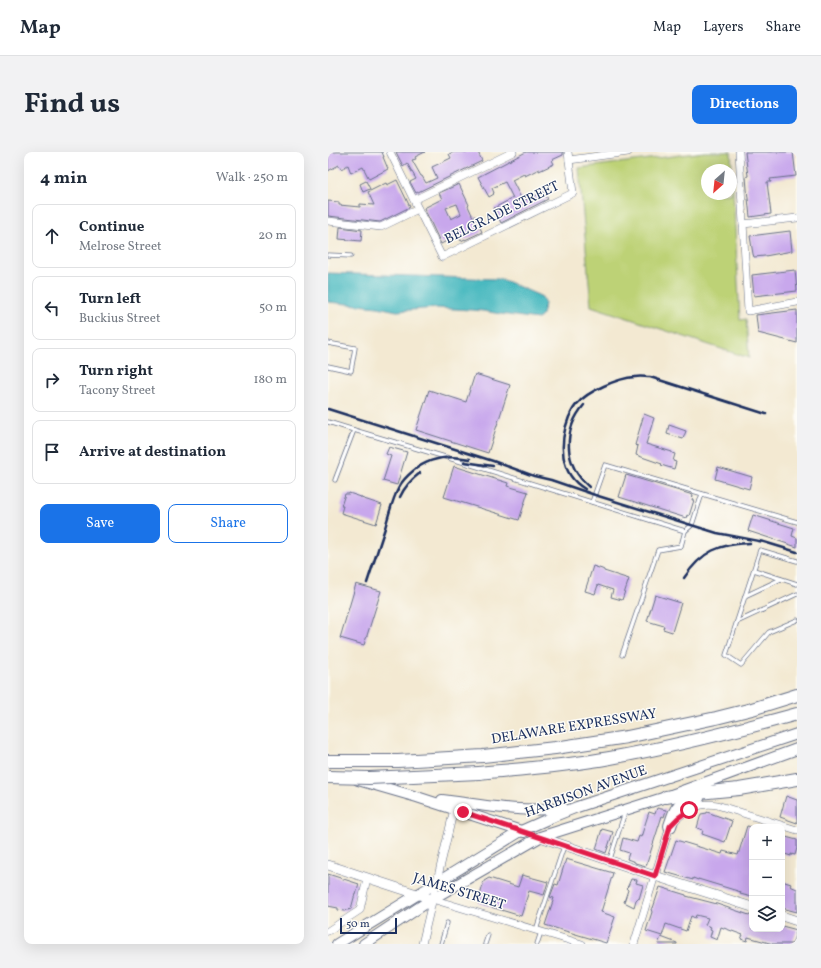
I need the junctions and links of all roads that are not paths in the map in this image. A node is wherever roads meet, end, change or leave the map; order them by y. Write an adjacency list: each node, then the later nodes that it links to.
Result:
1 (390, 152): 6 (street)
2 (513, 152): 6 (street)
3 (628, 152): 5 (street)
4 (739, 152): 10 (street)
5 (569, 156): 7 (street, BELGRADE STREET)
6 (414, 200): 7 (street)
7 (418, 209): 9 (street)
8 (797, 218): 10 (street)
9 (328, 221)
10 (743, 224): 13 (street)
11 (328, 255): 12 (lane)
12 (351, 256)
13 (797, 302)
14 (328, 343): 15 (lane)
15 (328, 366)
16 (328, 422): 17 (lane)
17 (354, 430): 18 (lane); 20 (lane)
18 (335, 480)
19 (702, 494): 20 (lane); 21 (lane); 22 (lane)
20 (592, 502): 22 (lane)
21 (797, 522)
22 (685, 531): 31 (lane)
23 (797, 561): 24 (lane)
24 (754, 570): 25 (lane); 28 (lane)
25 (781, 579): 26 (lane); 28 (lane)
26 (797, 584)
27 (797, 594): 30 (lane)
28 (745, 596): 30 (lane)
29 (797, 620): 30 (lane)
30 (737, 622)
31 (622, 655)
32 (797, 694): 36 (highway, DELAWARE EXPRESSWAY)
33 (797, 714): 38 (highway, bridge)
34 (797, 734): 43 (main road, HARBISON AVENUE)
35 (797, 749): 42 (main road, HARBISON AVENUE)
36 (328, 761)
37 (328, 772): 41 (main road)
38 (328, 777)
39 (797, 779): 40 (highway)
40 (739, 788): 42 (highway); 46 (highway)
41 (417, 796): 43 (main road); 44 (main road)
42 (666, 797): 45 (main road, HARBISON AVENUE)
43 (577, 807): 48 (main road, HARBISON AVENUE)
44 (454, 809): 48 (main road); 55 (street)
45 (625, 810): 49 (main road, HARBISON AVENUE); 51 (lane)
46 (670, 826): 47 (street); 53 (street)
47 (797, 830)
48 (521, 831): 49 (main road); 55 (main road, HARBISON AVENUE)
49 (540, 837): 50 (main road); 57 (main road, HARBISON AVENUE)
50 (564, 845): 51 (main road); 63 (lane)
51 (609, 860): 53 (main road)
52 (328, 865): 54 (main road, JAMES STREET)
53 (655, 876): 58 (main road); 72 (street)
54 (367, 878): 56 (main road, JAMES STREET); 62 (street)
55 (436, 884): 56 (main road, HARBISON AVENUE); 57 (street)
56 (417, 894): 57 (main road, JAMES STREET); 65 (main road, HARBISON AVENUE)
57 (432, 899): 63 (street, JAMES STREET); 66 (main road, HARBISON AVENUE); 67 (street)
58 (749, 906)
59 (785, 917): 60 (main road)
60 (797, 921)
61 (447, 923): 68 (lane)
62 (328, 931)
63 (538, 931): 70 (lane); 71 (street, JAMES STREET)
64 (488, 935): 69 (lane)
65 (337, 944)
66 (364, 944)
67 (422, 944)
68 (441, 944)
69 (485, 944)
70 (537, 944)
71 (582, 944)
72 (634, 944)

